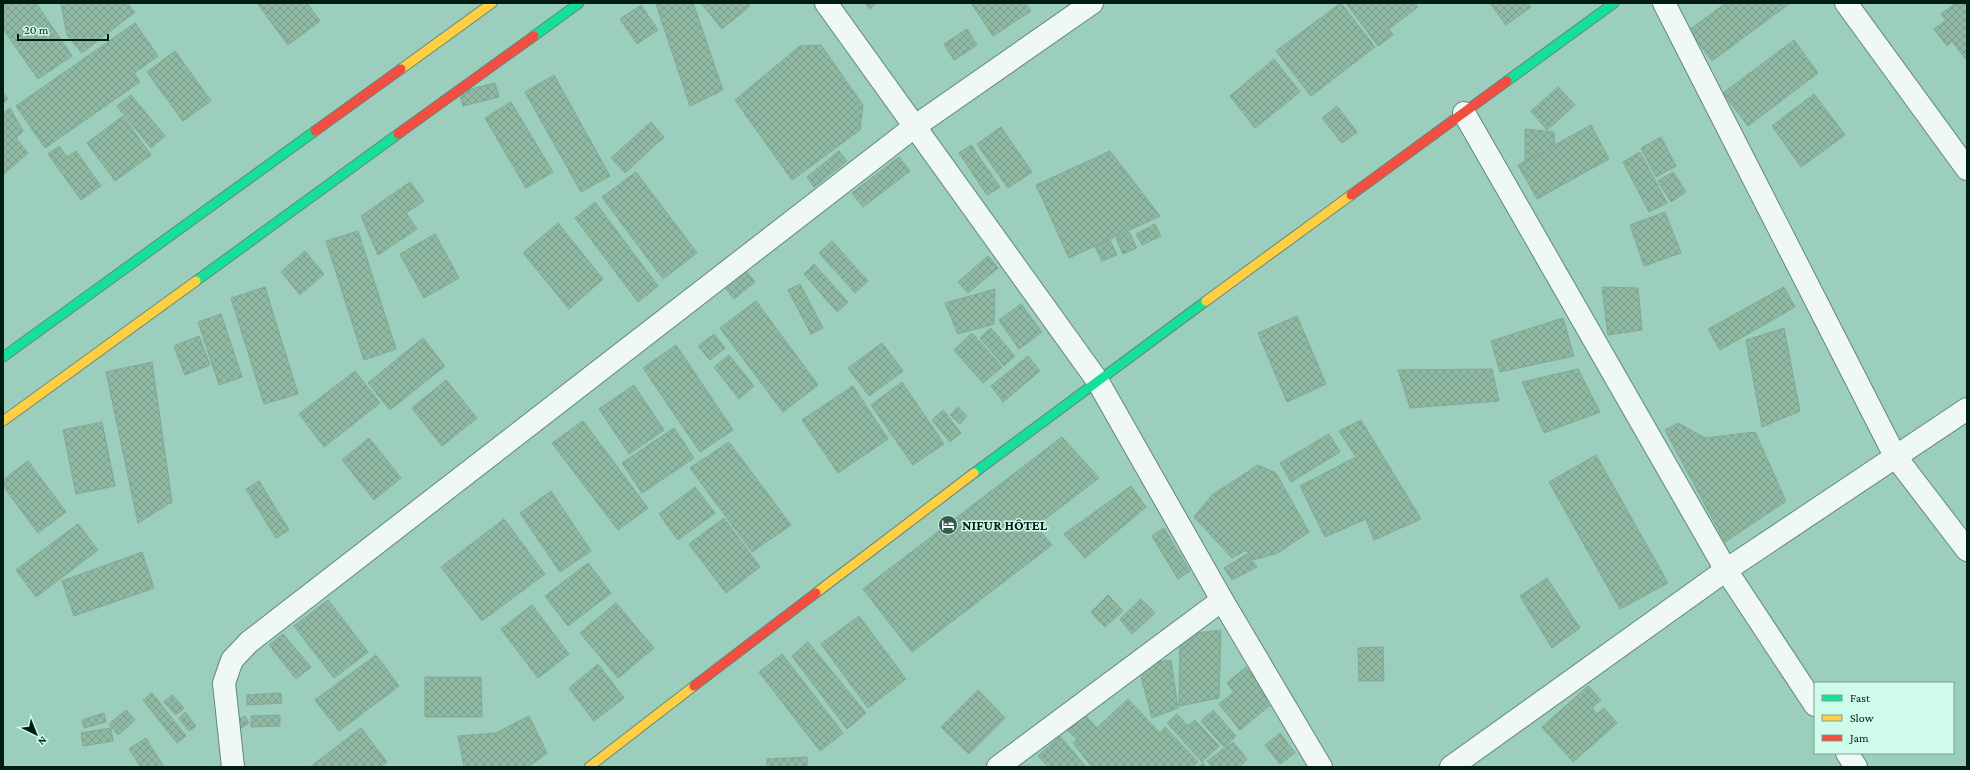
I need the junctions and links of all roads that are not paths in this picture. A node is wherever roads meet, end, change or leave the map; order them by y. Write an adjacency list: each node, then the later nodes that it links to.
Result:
1 (491, 3): 11 (street)
2 (579, 3): 14 (street)
3 (826, 3): 9 (street)
4 (1092, 3): 9 (street)
5 (1614, 3): 8 (street)
6 (1664, 3): 15 (street)
7 (1846, 3): 10 (street)
8 (1464, 113): 12 (street); 17 (street)
9 (914, 127): 12 (street); 21 (street)
10 (1967, 169)
11 (3, 357)
12 (1097, 380): 18 (street); 22 (street)
13 (1967, 409): 15 (street)
14 (3, 421)
15 (1895, 456): 16 (street); 17 (street)
16 (1967, 550)
17 (1726, 570): 19 (street); 25 (street)
18 (1222, 600): 23 (street); 24 (street)
19 (1814, 703)
20 (1848, 754): 26 (street)
21 (233, 767)
22 (589, 767)
23 (998, 767)
24 (1321, 767)
25 (1451, 767)
26 (1856, 767)

